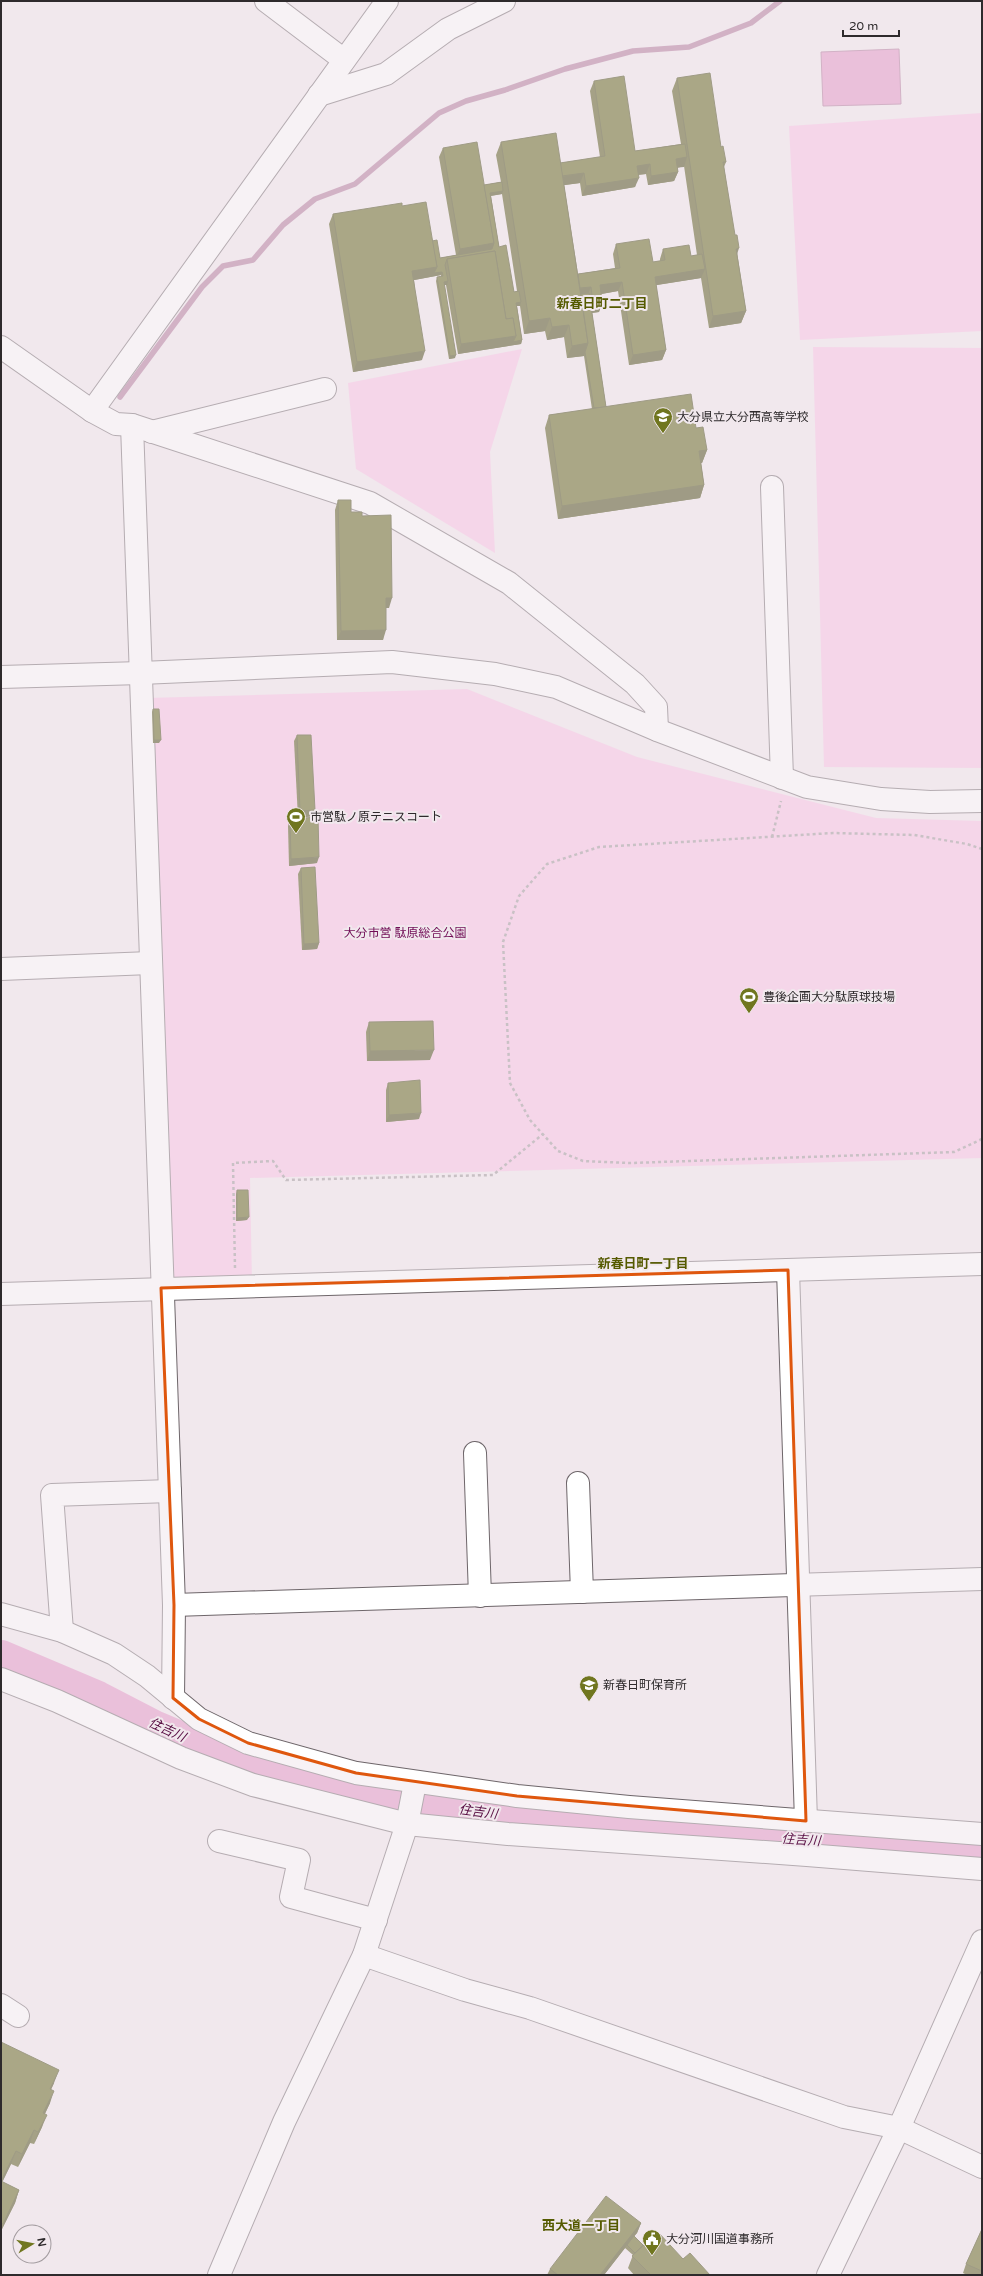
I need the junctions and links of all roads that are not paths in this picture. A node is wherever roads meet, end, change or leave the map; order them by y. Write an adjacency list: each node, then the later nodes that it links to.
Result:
1 (266, 1): 4 (street)
2 (387, 1): 4 (street)
3 (504, 1): 5 (street)
4 (344, 60): 5 (street)
5 (319, 95): 8 (street)
6 (1, 347): 8 (street)
7 (325, 389): 9 (street)
8 (92, 411): 9 (street)
9 (142, 428): 11 (street); 13 (street)
10 (772, 487): 14 (street)
11 (141, 673): 12 (street); 13 (street); 16 (street)
12 (1, 677)
13 (657, 730): 14 (street)
14 (782, 778): 15 (street)
15 (982, 801)
16 (150, 963): 17 (street); 20 (street)
17 (1, 969)
18 (982, 1264): 19 (street)
19 (788, 1270): 20 (street); 26 (street)
20 (161, 1288): 21 (street); 24 (street)
21 (1, 1294)
22 (475, 1453): 28 (street)
23 (578, 1483): 27 (street)
24 (170, 1491): 29 (street); 31 (street)
25 (982, 1579): 26 (street)
26 (798, 1585): 27 (street); 36 (street)
27 (582, 1592): 28 (street)
28 (480, 1596): 29 (street)
29 (174, 1605): 33 (street)
30 (1, 1614): 31 (street)
31 (62, 1631): 33 (street)
32 (1, 1679): 35 (street)
33 (173, 1698): 34 (street)
34 (415, 1786): 35 (street); 36 (street)
35 (408, 1819): 39 (street); 40 (street)
36 (806, 1820): 37 (street)
37 (982, 1834)
38 (219, 1841): 40 (street)
39 (982, 1869)
40 (376, 1920): 42 (street)
41 (982, 1941): 43 (street)
42 (364, 1955): 43 (street); 45 (street)
43 (899, 2128): 44 (street); 46 (street)
44 (982, 2167)
45 (219, 2275)
46 (828, 2275)

